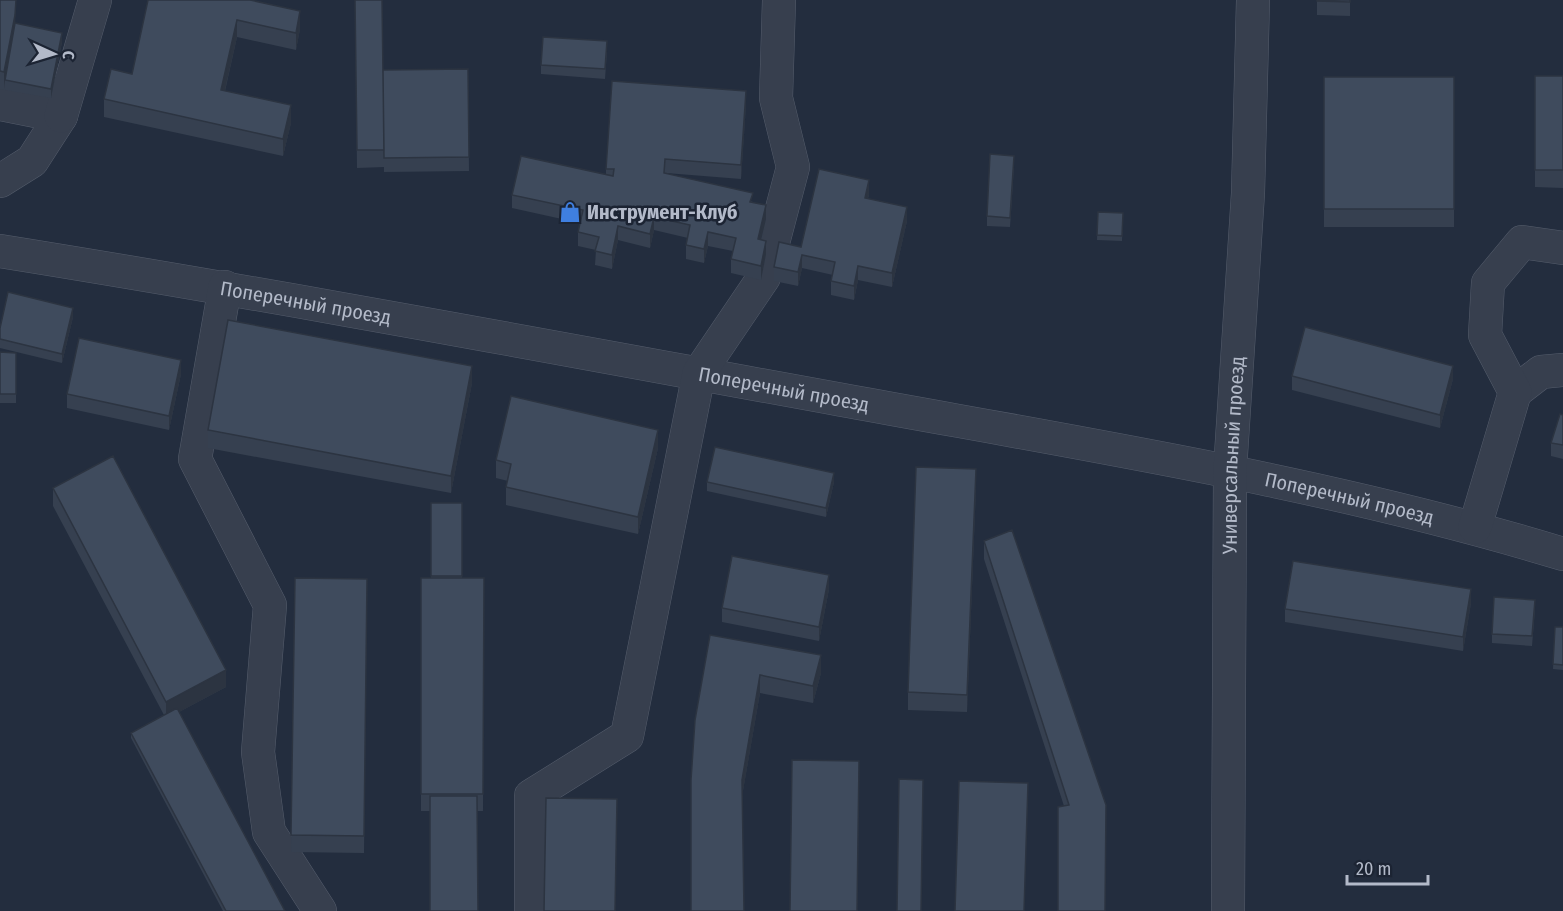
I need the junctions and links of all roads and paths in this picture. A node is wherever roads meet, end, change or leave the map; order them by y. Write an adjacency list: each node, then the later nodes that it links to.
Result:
1 (95, 0): 5 (street)
2 (779, 0): 11 (street)
3 (1253, 0): 13 (street, Универсальный проезд)
4 (0, 104): 5 (street)
5 (61, 116): 6 (street)
6 (0, 181)
7 (1563, 248): 12 (street)
8 (0, 251): 9 (street, Поперечный проезд)
9 (225, 287): 11 (street, Поперечный проезд); 16 (street)
10 (1563, 370): 12 (street)
11 (699, 374): 13 (street, Поперечный проезд); 17 (street)
12 (1515, 392): 14 (street)
13 (1230, 470): 14 (street, Поперечный проезд); 18 (street, Универсальный проезд)
14 (1475, 527): 15 (street, Поперечный проезд)
15 (1563, 554)
16 (320, 911)
17 (531, 911)
18 (1228, 911)

